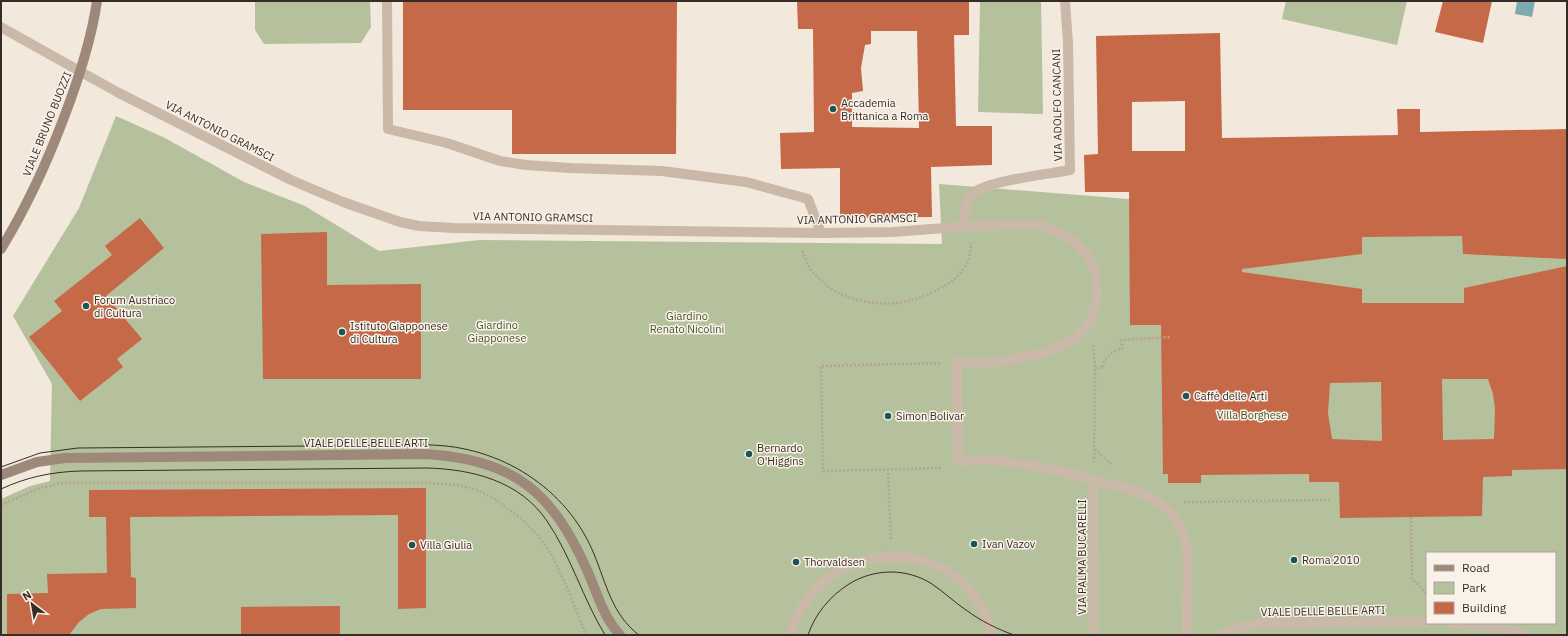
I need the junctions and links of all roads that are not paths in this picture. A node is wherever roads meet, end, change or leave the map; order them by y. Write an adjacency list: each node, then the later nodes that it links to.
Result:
1 (97, 1): 5 (street, VIALE BRUNO BUOZZI)
2 (387, 1): 7 (street)
3 (1065, 1): 6 (street, VIA ADOLFO CANCANI)
4 (1, 27): 5 (street, VIA ANTONIO GRAMSCI)
5 (81, 73): 7 (street, VIA ANTONIO GRAMSCI); 8 (street, VIALE BRUNO BUOZZI)
6 (967, 226): 7 (street, VIA ANTONIO GRAMSCI); 10 (street, VIA ANTONIO GRAMSCI)
7 (821, 233)
8 (1, 249)
9 (1, 475): 13 (street, VIALE DELLE BELLE ARTI)
10 (1093, 479): 16 (street, VIA PALMA BUCARELLI); 17 (street)
11 (1426, 622): 18 (street, VIALE DELLE BELLE ARTI)
12 (1462, 624): 19 (street)
13 (620, 635)
14 (791, 635): 15 (street)
15 (992, 635)
16 (1094, 635)
17 (1187, 635)
18 (1221, 635)
19 (1526, 635)

